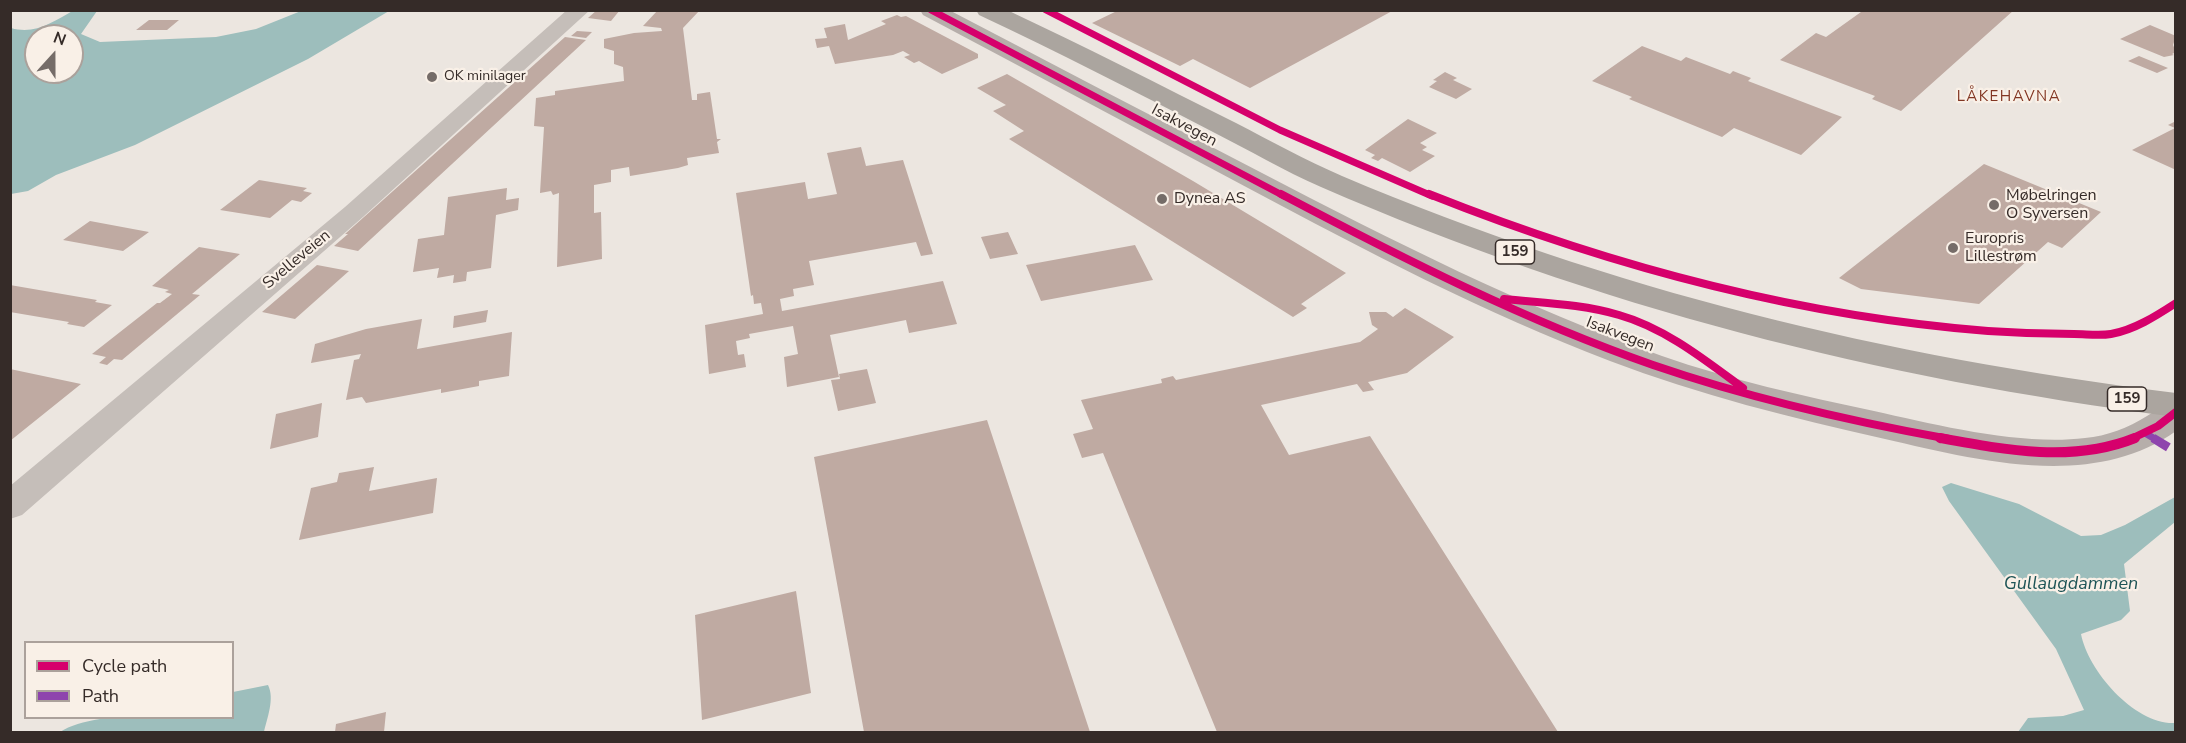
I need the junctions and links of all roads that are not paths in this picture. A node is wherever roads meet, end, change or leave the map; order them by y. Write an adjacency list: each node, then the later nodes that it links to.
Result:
1 (580, 10): 6 (street, Svelleveien)
2 (931, 10): 5 (street, Isakvegen)
3 (987, 10): 4 (highway, 159)
4 (2175, 405)
5 (2175, 412)
6 (10, 506)

